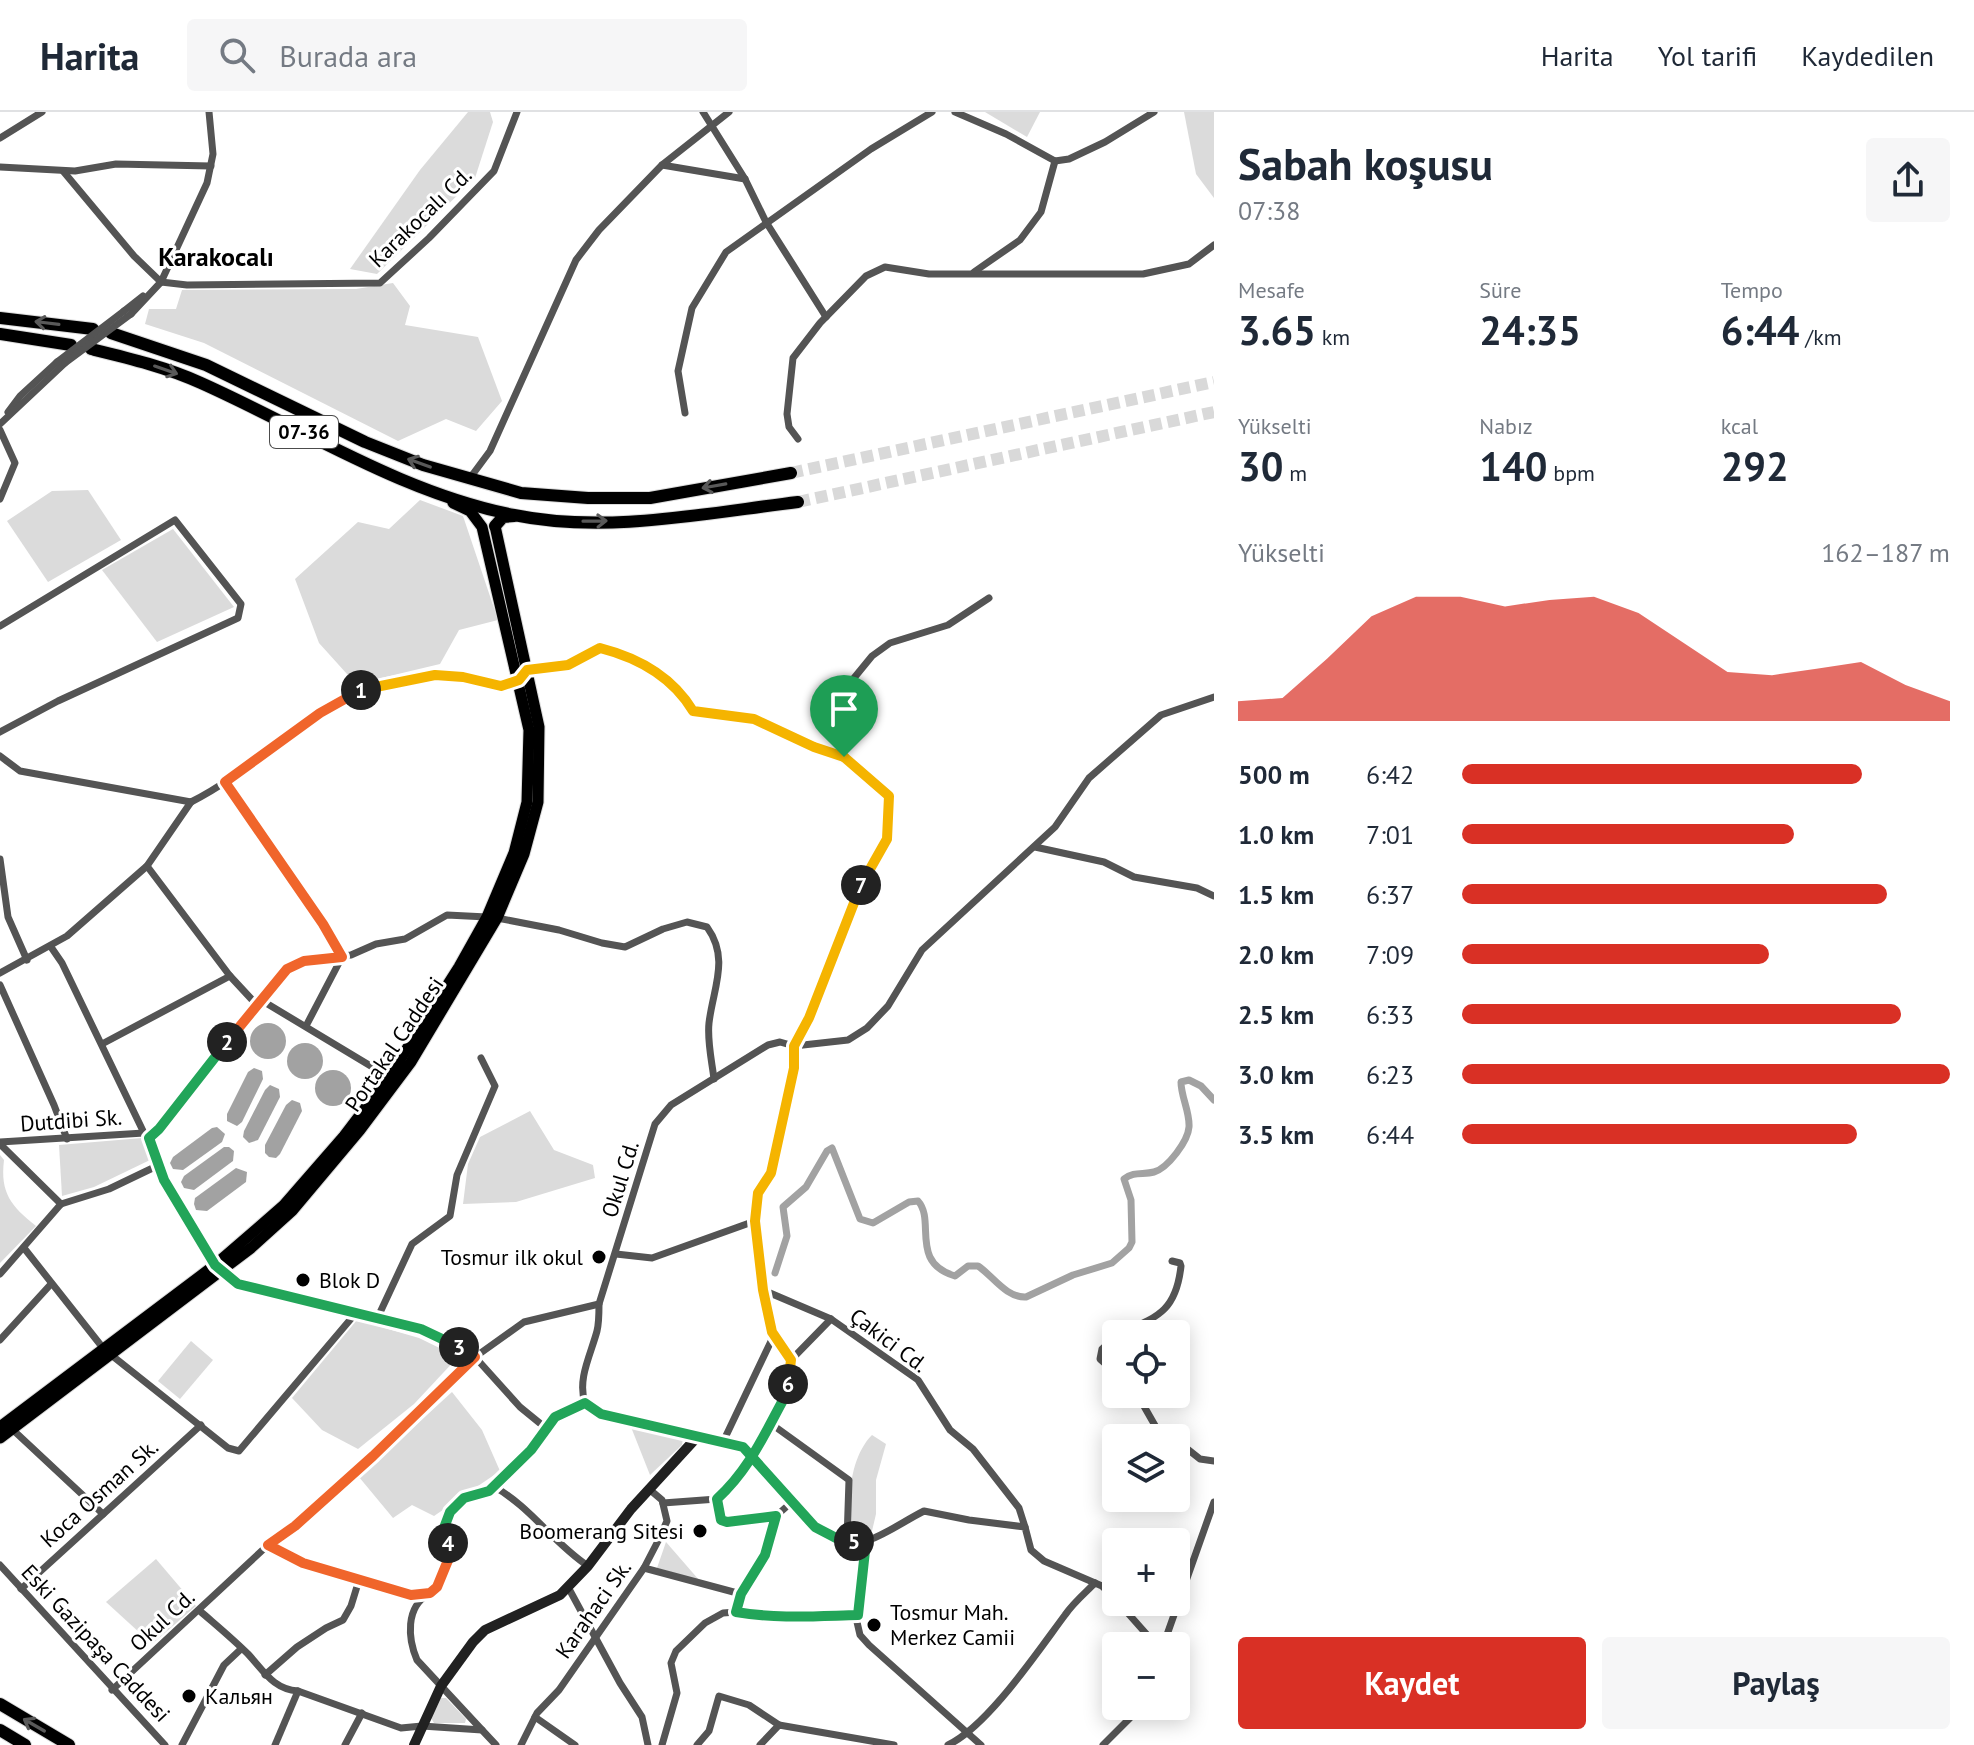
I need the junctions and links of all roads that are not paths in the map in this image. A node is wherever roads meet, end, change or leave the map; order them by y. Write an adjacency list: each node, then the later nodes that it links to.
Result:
1 (42, 112): 10 (street)
2 (209, 112): 13 (street)
3 (517, 112): 20 (street, Karakocalı Cd.)
4 (703, 112): 9 (street)
5 (729, 112): 9 (street)
6 (932, 112): 17 (street)
7 (955, 112): 11 (street)
8 (1154, 112): 11 (street)
9 (713, 125): 12 (street); 16 (street)
10 (0, 138)
11 (1055, 161): 19 (street)
12 (662, 165): 16 (street); 33 (street)
13 (211, 166): 15 (street); 20 (street)
14 (0, 167): 15 (street)
15 (63, 171): 20 (street)
16 (745, 179): 17 (street)
17 (766, 222): 21 (street); 28 (street)
18 (1214, 245): 19 (street)
19 (974, 272): 21 (street)
20 (161, 282): 29 (street, bridge)
21 (826, 317): 31 (street)
22 (0, 318): 23 (highway, one-way to 22)
23 (93, 329)
24 (111, 333): 33 (highway, 07-36, one-way to 24)
25 (0, 334): 26 (highway)
26 (71, 345)
27 (91, 349): 34 (highway, 07-36, one-way to 34)
28 (685, 413)
29 (0, 423)
30 (0, 430): 35 (street)
31 (798, 439)
32 (791, 473): 33 (highway, 07-36, one-way to 33)
33 (470, 478)
34 (424, 489): 37 (highway, 07-36); 38 (main road)
35 (0, 499)
36 (798, 502): 37 (highway, 07-36, one-way to 36)
37 (517, 516): 38 (highway)
38 (489, 527): 41 (main road, Portakal Caddesi)
39 (989, 598): 45 (street)
40 (0, 626): 43 (street)
41 (523, 675): 45 (street); 46 (street); 52 (main road, Portakal Caddesi)
42 (1214, 697): 48 (street, Okul Cd.)
43 (0, 732)
44 (0, 756): 47 (street)
45 (844, 757): 62 (street)
46 (225, 782): 47 (street); 54 (street)
47 (191, 802): 50 (street)
48 (1035, 847): 51 (street); 62 (street, Okul Cd.)
49 (0, 859): 55 (street)
50 (147, 866): 53 (street); 57 (street)
51 (1214, 896)
52 (492, 917): 54 (street); 64 (street); 65 (main road, Portakal Caddesi)
53 (51, 947): 55 (street); 61 (street)
54 (342, 957): 59 (street); 60 (street)
55 (27, 960): 56 (street)
56 (0, 973)
57 (230, 976): 59 (street); 61 (street)
58 (0, 985): 67 (street)
59 (258, 1002): 60 (street); 66 (street)
60 (306, 1026): 65 (street)
61 (102, 1044): 66 (street)
62 (794, 1046): 64 (street, Okul Cd.); 71 (street)
63 (481, 1058): 81 (street)
64 (714, 1079): 73 (street, Okul Cd.)
65 (393, 1080): 75 (main road, Portakal Caddesi)
66 (147, 1135): 67 (street, Dutdibi Sk.); 69 (street)
67 (67, 1139): 68 (street, Dutdibi Sk.)
68 (0, 1143): 70 (street)
69 (159, 1165): 70 (street); 75 (street)
70 (61, 1204): 72 (street)
71 (755, 1221): 73 (street); 78 (street)
72 (24, 1248): 76 (street); 77 (street)
73 (616, 1254): 79 (street, Okul Cd.)
74 (1172, 1261): 83 (street)
75 (218, 1268): 80 (street); 86 (main road, Portakal Caddesi)
76 (0, 1274)
77 (51, 1284): 85 (street); 86 (street)
78 (763, 1290): 82 (street, Çakici Cd.); 84 (street)
79 (599, 1304): 87 (street, Okul Cd.); 89 (street)
80 (355, 1314): 81 (street); 92 (street)
81 (377, 1319): 87 (street)
82 (831, 1319): 88 (street); 108 (street, Çakici Cd.)
83 (1149, 1320)
84 (774, 1335): 88 (street); 96 (street)
85 (0, 1340)
86 (106, 1351): 91 (main road, Portakal Caddesi); 92 (street)
87 (475, 1357): 93 (street); 111 (street, Okul Cd.)
88 (791, 1360): 90 (street)
89 (585, 1403): 93 (street); 94 (street)
90 (770, 1423): 98 (street); 109 (street)
91 (4, 1425): 95 (main road, Portakal Caddesi); 106 (street)
92 (201, 1425): 106 (street, Koca Osman Sk.)
93 (547, 1429): 100 (street)
94 (698, 1436): 96 (street); 101 (street)
95 (0, 1438)
96 (723, 1442): 98 (street)
97 (1190, 1451): 99 (street)
98 (753, 1458): 102 (street); 103 (street)
99 (1214, 1461)
100 (493, 1486): 113 (street); 120 (street)
101 (649, 1489): 105 (street); 113 (street)
102 (717, 1499): 105 (street); 107 (street)
103 (793, 1501): 107 (street); 109 (street)
104 (1214, 1502): 127 (street)
105 (663, 1503): 114 (street, Karahaci Sk.)
106 (103, 1514): 119 (street, Koca Osman Sk.)
107 (776, 1516): 121 (street)
108 (1025, 1527): 110 (street); 116 (street, Çakici Cd.)
109 (847, 1540): 110 (street)
110 (866, 1542): 124 (street)
111 (268, 1545): 115 (street); 122 (street, Okul Cd.)
112 (0, 1565): 119 (street, Eski Gazipaşa Caddesi)
113 (588, 1566): 118 (street)
114 (644, 1568): 121 (street); 128 (street, Karahaci Sk.)
115 (359, 1580): 120 (street); 130 (street)
116 (1095, 1583): 117 (street, Çakici Cd.); 141 (street)
117 (1102, 1586)
118 (568, 1587): 128 (street); 131 (street)
119 (21, 1589): 132 (street, Eski Gazipaşa Caddesi)
120 (430, 1593): 131 (street)
121 (741, 1594): 123 (street)
122 (200, 1611): 129 (street); 132 (street, Okul Cd.)
123 (736, 1612): 124 (street); 155 (street)
124 (858, 1615): 141 (street)
125 (1131, 1616): 126 (street, Çakici Cd.)
126 (1147, 1632)
127 (1165, 1632)
128 (596, 1636): 136 (street, Karahaci Sk.); 154 (street)
129 (241, 1649): 130 (street); 147 (street)
130 (265, 1675): 133 (street)
131 (441, 1686): 139 (street); 140 (street)
132 (112, 1690): 146 (street, Eski Gazipaşa Caddesi)
133 (298, 1691): 135 (street); 148 (street)
134 (0, 1704): 145 (highway, one-way to 134)
135 (362, 1713): 139 (street); 149 (street)
136 (535, 1717): 152 (street, Karahaci Sk.); 153 (street)
137 (1128, 1720): 162 (street)
138 (779, 1725): 142 (street); 156 (street); 157 (street)
139 (422, 1726): 140 (street); 150 (street)
140 (482, 1730): 151 (street)
141 (966, 1732): 160 (street); 161 (street)
142 (842, 1736): 158 (street); 159 (street)
143 (5, 1737): 144 (highway)
144 (25, 1745)
145 (69, 1745)
146 (165, 1745)
147 (182, 1745)
148 (275, 1745)
149 (345, 1745)
150 (414, 1745)
151 (496, 1745)
152 (521, 1745)
153 (575, 1745)
154 (648, 1745)
155 (662, 1745)
156 (697, 1745)
157 (760, 1745)
158 (839, 1745)
159 (894, 1745)
160 (948, 1745)
161 (981, 1745)
162 (1103, 1745)

